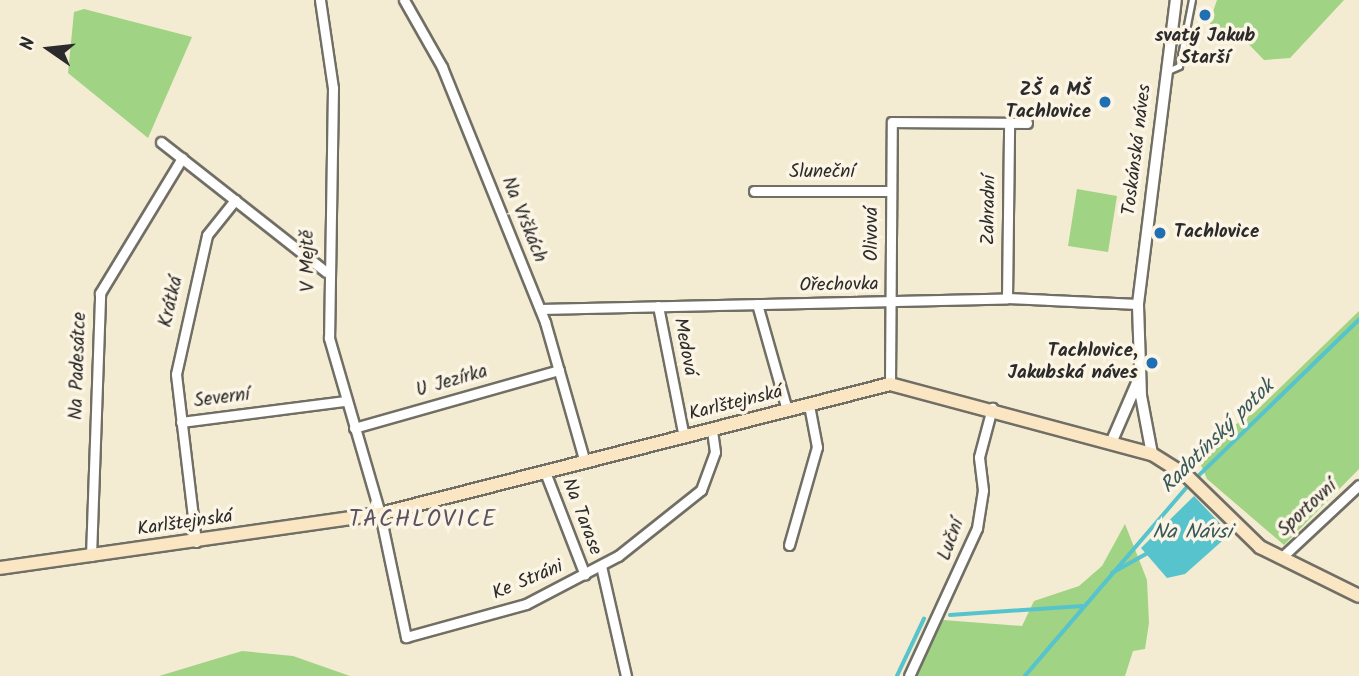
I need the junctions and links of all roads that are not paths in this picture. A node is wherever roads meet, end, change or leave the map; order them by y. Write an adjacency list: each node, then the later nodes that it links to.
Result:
1 (320, 0): 13 (street, V Mejtě)
2 (404, 0): 19 (street, Na Vrškách)
3 (1176, 0): 5 (street, Toskánská náves)
4 (1192, 0): 5 (lane)
5 (1165, 72): 17 (street, Toskánská náves)
6 (1009, 122): 7 (street); 11 (street, Olivová); 14 (street, Zahradní)
7 (1027, 123)
8 (161, 142): 9 (street)
9 (182, 158): 12 (street); 39 (street, Na Padesátce)
10 (754, 191): 11 (street, Sluneční)
11 (890, 191): 15 (street, Olivová)
12 (235, 200): 13 (street); 27 (street, Krátká)
13 (326, 272): 23 (street, V Mejtě)
14 (1007, 298): 15 (street, Ořechovka); 17 (street, Ořechovka)
15 (890, 302): 16 (street, Ořechovka); 22 (street, Olivová)
16 (757, 304): 18 (street, Ořechovka); 26 (street)
17 (1138, 304): 21 (street, Toskánská náves)
18 (658, 306): 19 (street, Ořechovka); 30 (street, Medová)
19 (540, 309): 20 (street, Na Vrškách)
20 (559, 370): 28 (street, U Jezírka); 33 (street, Na Vrškách)
21 (1140, 376): 31 (street); 32 (street, Toskánská náves)
22 (890, 384): 24 (main road, Karlštejnská); 25 (main road, Karlštejnská)
23 (344, 401): 27 (street, Severní); 28 (street, V Mejtě)
24 (809, 405): 26 (main road, Karlštejnská); 38 (street)
25 (992, 408): 31 (main road, Karlštejnská); 46 (street, Luční)
26 (787, 410): 29 (main road, Karlštejnská)
27 (181, 422): 37 (street, Severní)
28 (354, 428): 36 (street, V Mejtě)
29 (712, 430): 30 (main road, Karlštejnská); 41 (street, Ke Stráni)
30 (684, 437): 33 (main road, Karlštejnská)
31 (1111, 443): 32 (main road, Karlštejnská)
32 (1153, 454): 40 (main road, Karlštejnská)
33 (585, 462): 34 (main road, Karlštejnská)
34 (545, 472): 36 (main road, Karlštejnská); 43 (street, Na Tarase)
35 (1359, 485): 40 (street, Sportovní)
36 (380, 514): 37 (main road, Karlštejnská); 43 (street, Ke Stráni)
37 (196, 542): 39 (main road, Karlštejnská)
38 (789, 545)
39 (91, 556): 42 (main road, Karlštejnská)
40 (1282, 557): 44 (main road, Karlštejnská)
41 (601, 565): 43 (street, Ke Stráni); 45 (street)
42 (0, 568)
43 (584, 575)
44 (1359, 596)
45 (626, 676)
46 (909, 676)

